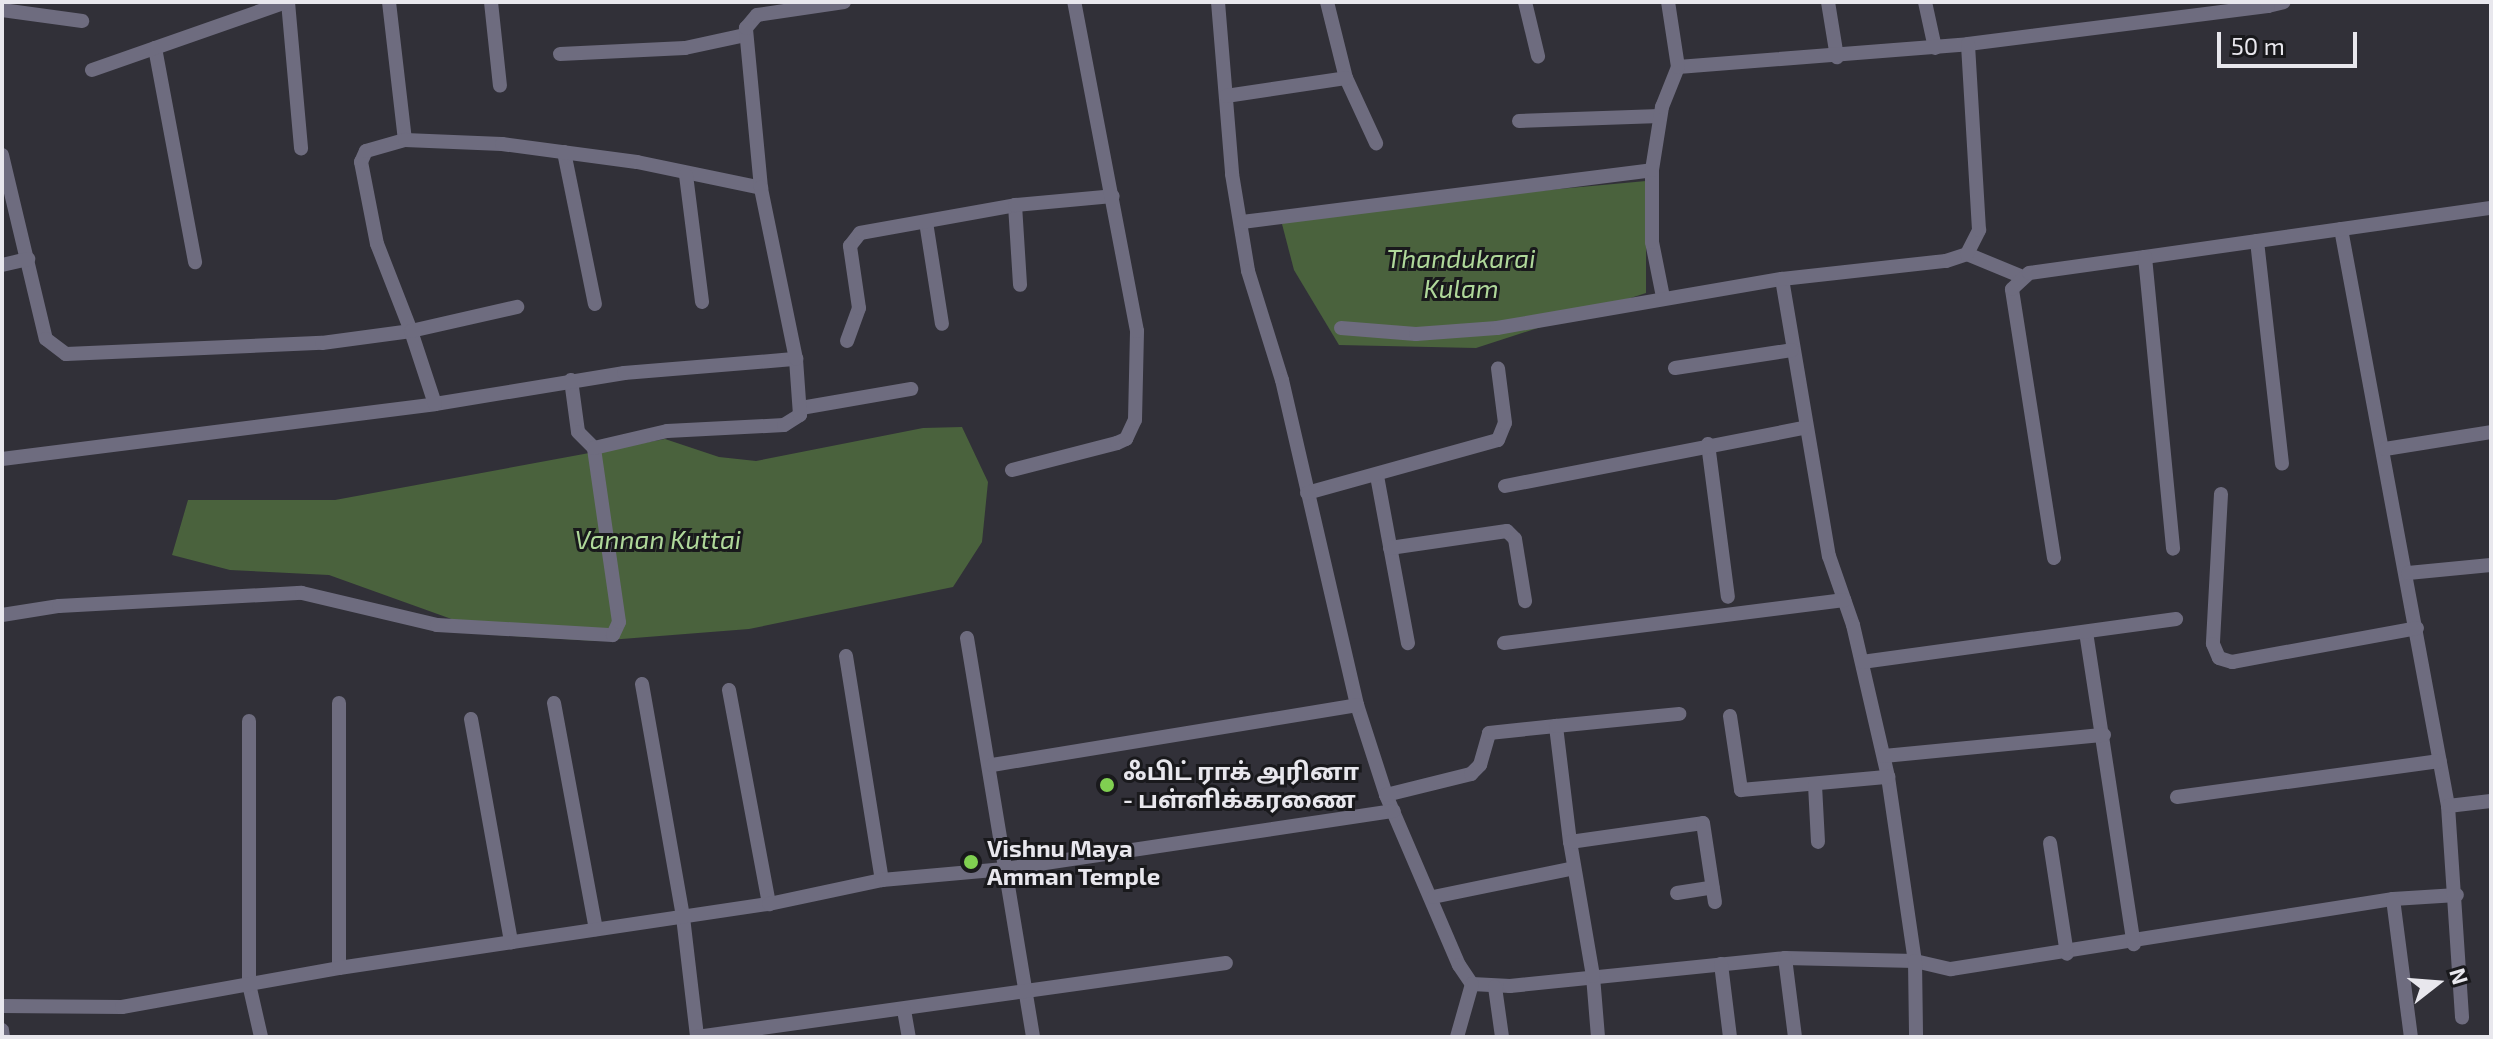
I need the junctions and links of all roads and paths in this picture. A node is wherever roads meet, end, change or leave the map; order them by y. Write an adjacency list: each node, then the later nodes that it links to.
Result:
1 (287, 2): 18 (street); 32 (street)
2 (389, 2): 30 (street)
3 (491, 2): 26 (street)
4 (844, 2): 16 (street)
5 (1074, 2): 38 (street)
6 (1218, 2): 27 (street)
7 (1327, 2): 25 (street)
8 (1525, 2): 21 (street)
9 (1668, 2): 23 (street)
10 (1828, 2): 22 (street)
11 (1925, 2): 19 (street)
12 (2284, 2): 13 (street)
13 (2267, 4): 17 (street)
14 (2, 10): 15 (street)
15 (82, 21)
16 (745, 35): 20 (street); 37 (street)
17 (1968, 44): 19 (street); 45 (street)
18 (155, 48): 24 (street); 48 (street)
19 (1935, 48): 22 (street)
20 (560, 54)
21 (1538, 56)
22 (1837, 57): 23 (street)
23 (1678, 67): 28 (street)
24 (92, 70)
25 (1346, 78): 27 (street); 31 (street)
26 (500, 86)
27 (1226, 96): 42 (street)
28 (1660, 116): 29 (street); 35 (street)
29 (1519, 121)
30 (405, 140): 33 (street); 59 (street)
31 (1376, 143)
32 (301, 148)
33 (564, 152): 36 (street); 55 (street)
34 (2, 155): 47 (street)
35 (1652, 170): 42 (street); 53 (street)
36 (686, 175): 37 (street); 54 (street)
37 (761, 188): 62 (street)
38 (1113, 196): 39 (street); 76 (street)
39 (1015, 205): 41 (street); 52 (street)
40 (2491, 208): 43 (street)
41 (926, 222): 57 (street); 60 (street)
42 (1242, 222): 79 (street)
43 (2341, 229): 44 (street); 73 (street)
44 (2257, 241): 46 (street); 75 (street)
45 (1967, 254): 50 (street); 51 (street)
46 (2145, 257): 50 (street); 82 (street)
47 (28, 259): 49 (street); 59 (street)
48 (195, 262)
49 (2, 265)
50 (2020, 276): 83 (street)
51 (1782, 279): 53 (street); 61 (street)
52 (1020, 285)
53 (1663, 297): 58 (street)
54 (702, 302)
55 (595, 304)
56 (517, 307): 59 (street)
57 (942, 324)
58 (1341, 328)
59 (411, 331): 67 (street)
60 (847, 341)
61 (1792, 350): 64 (street); 69 (street)
62 (796, 359): 65 (street); 68 (street)
63 (1498, 368): 77 (street)
64 (1675, 368)
65 (571, 380): 67 (street); 72 (street)
66 (911, 389): 68 (street)
67 (435, 404): 74 (street)
68 (801, 408): 72 (street)
69 (1803, 428): 71 (street); 87 (street)
70 (2491, 432): 73 (street)
71 (1708, 444): 78 (street); 86 (street)
72 (594, 448): 89 (street)
73 (2385, 449): 85 (street)
74 (2, 459)
75 (2282, 464)
76 (1012, 470)
77 (1377, 476): 79 (street); 81 (street)
78 (1505, 486)
79 (1307, 493): 102 (street)
80 (2221, 494): 91 (street)
81 (1390, 548): 88 (street); 94 (street)
82 (2173, 549)
83 (2054, 558)
84 (2491, 565): 85 (street)
85 (2408, 573): 91 (street)
86 (1728, 597)
87 (1844, 600): 95 (street); 97 (street)
88 (1525, 601)
89 (2, 615)
90 (2176, 619): 92 (street)
91 (2417, 628): 110 (street)
92 (2086, 632): 97 (street); 108 (street)
93 (967, 638): 111 (street)
94 (1408, 643)
95 (1504, 643)
96 (846, 656): 124 (street)
97 (1862, 662): 109 (street)
98 (642, 684): 130 (street)
99 (729, 690): 129 (street)
100 (339, 703): 139 (street)
101 (554, 703): 131 (street)
102 (1357, 705): 111 (street); 114 (street)
103 (1679, 714): 107 (street)
104 (1730, 716): 113 (street)
105 (471, 719): 132 (street)
106 (249, 721): 141 (street)
107 (1556, 726): 114 (street); 119 (street)
108 (2104, 735): 109 (street); 133 (street)
109 (1884, 756): 112 (street)
110 (2440, 761): 115 (street); 117 (street)
111 (992, 765): 123 (street)
112 (1888, 777): 113 (street); 136 (street)
113 (1815, 785): 120 (street)
114 (1386, 795): 118 (street)
115 (2177, 797)
116 (2491, 801): 117 (street)
117 (2448, 806): 126 (street)
118 (1394, 811): 123 (street); 127 (street)
119 (1570, 842): 122 (street); 125 (street)
120 (1818, 842)
121 (2050, 843): 134 (street)
122 (1574, 868): 127 (street); 140 (street)
123 (1005, 869): 124 (street); 144 (street)
124 (882, 880): 129 (street)
125 (1677, 893)
126 (2457, 895): 128 (street); 147 (street)
127 (1433, 897): 142 (street)
128 (2393, 899): 133 (street); 161 (street)
129 (769, 904): 130 (street)
130 (683, 917): 131 (street); 148 (street)
131 (596, 929): 132 (street)
132 (511, 942): 139 (street)
133 (2134, 944): 134 (street)
134 (2067, 954): 136 (street)
135 (1785, 958): 136 (street); 138 (street); 159 (street)
136 (1915, 961): 160 (street)
137 (1226, 963): 144 (street)
138 (1721, 964): 140 (street); 158 (street)
139 (339, 968): 141 (street)
140 (1593, 976): 143 (street); 157 (street)
141 (249, 984): 145 (street); 151 (street)
142 (1472, 984): 143 (street); 155 (street)
143 (1495, 987): 156 (street)
144 (1024, 990): 146 (street); 154 (street)
145 (2, 1006)
146 (904, 1010): 148 (street); 153 (street)
147 (2462, 1018)
148 (785, 1022): 152 (street)
149 (2, 1030): 150 (street)
150 (3, 1037)
151 (261, 1037)
152 (787, 1037)
153 (909, 1037)
154 (1033, 1037)
155 (1457, 1037)
156 (1502, 1037)
157 (1598, 1037)
158 (1730, 1037)
159 (1795, 1037)
160 (1916, 1037)
161 (2411, 1037)

